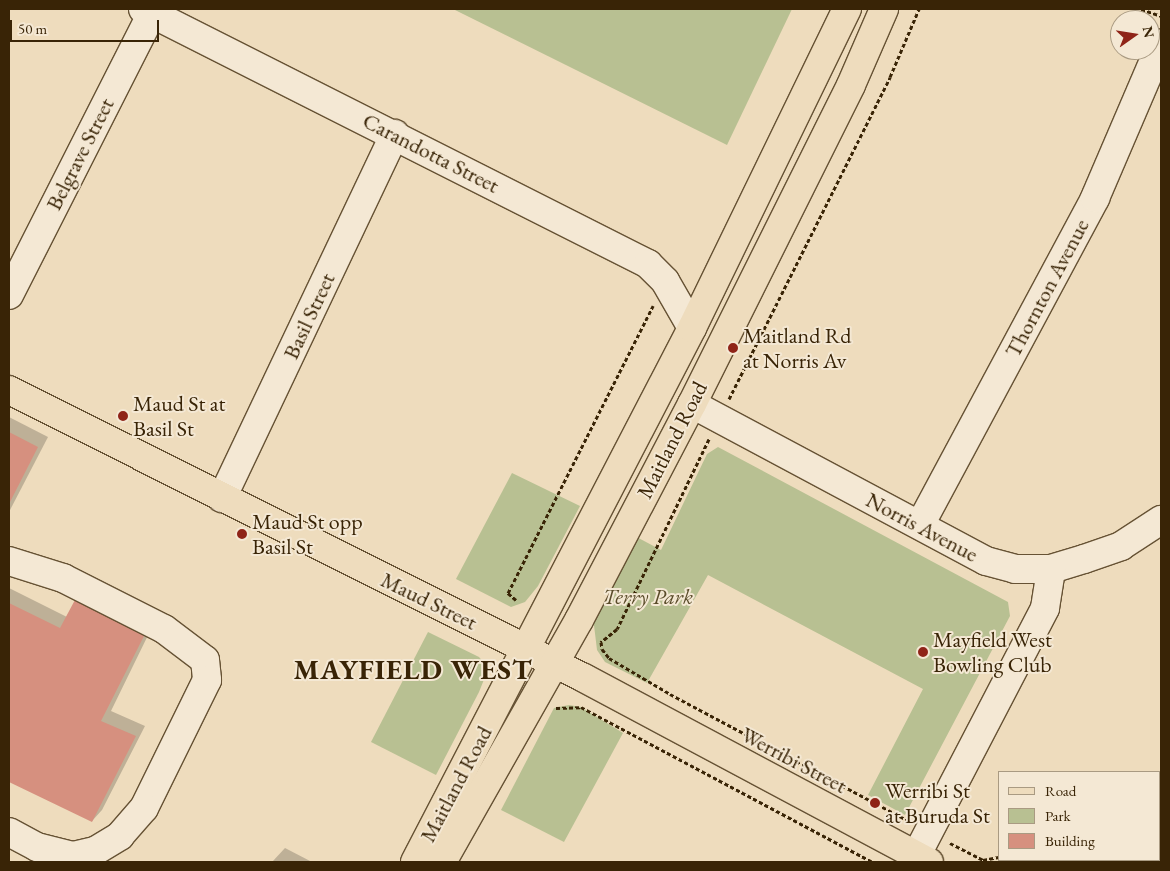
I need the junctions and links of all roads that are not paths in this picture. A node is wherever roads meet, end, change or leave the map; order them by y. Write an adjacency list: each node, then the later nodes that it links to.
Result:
1 (847, 9): 7 (main road, Maitland Road)
2 (884, 9): 9 (main road, Maitland Road)
3 (147, 11): 5 (street, Carandotta Street); 6 (street, Belgrave Street)
4 (1161, 44): 12 (street, Thornton Avenue)
5 (395, 134): 7 (street, Carandotta Street); 10 (street, Basil Street)
6 (9, 295)
7 (692, 328): 15 (main road, Maitland Road)
8 (9, 390): 10 (main road, Maud Street)
9 (692, 404): 12 (street, Norris Avenue); 16 (main road, Maitland Road)
10 (222, 498): 15 (main road, Maud Street)
11 (1161, 520): 14 (street, Norris Avenue)
12 (920, 525): 14 (street, Norris Avenue)
13 (9, 561): 17 (street)
14 (1051, 569): 18 (street)
15 (527, 650): 16 (main road, Maud Street); 19 (main road, Maitland Road)
16 (555, 664): 18 (main road, Werribi Street); 20 (main road, Maitland Road)
17 (9, 832)
18 (920, 860)
19 (415, 862)
20 (442, 862)

